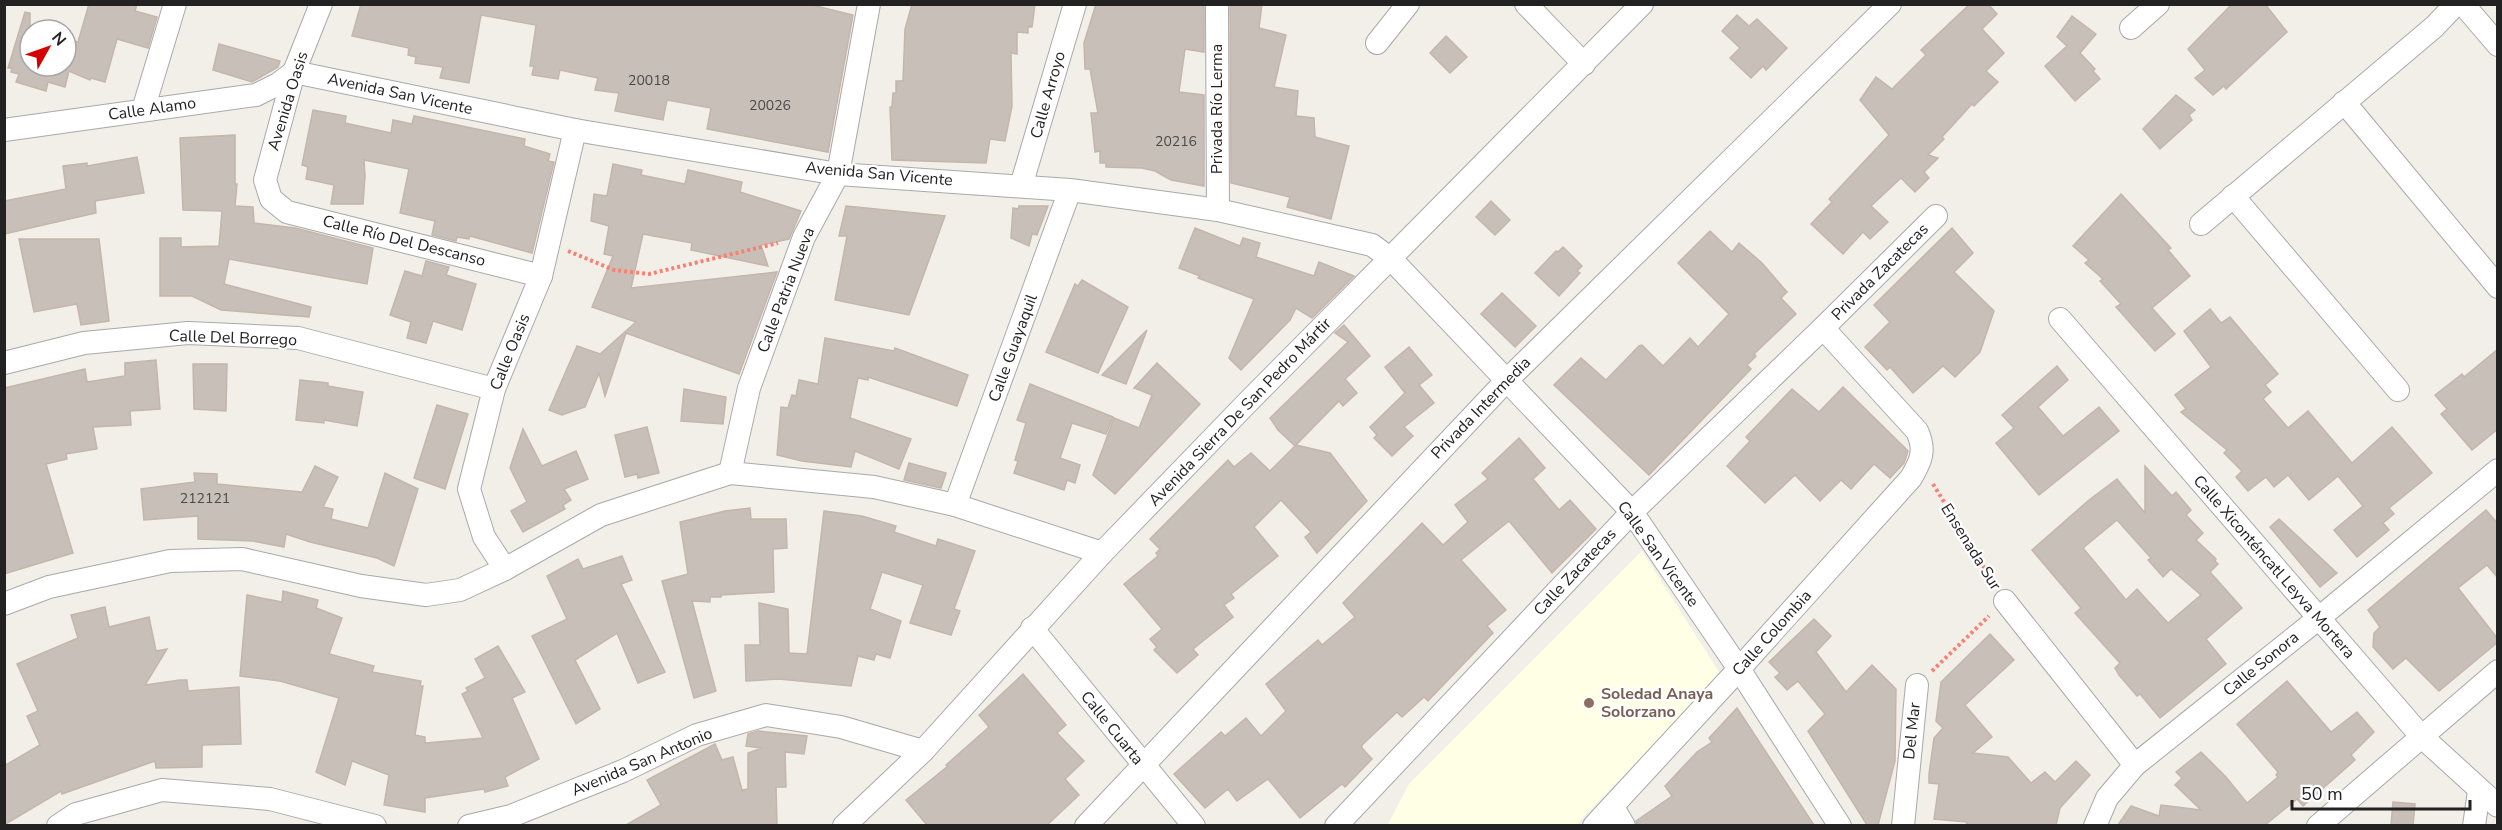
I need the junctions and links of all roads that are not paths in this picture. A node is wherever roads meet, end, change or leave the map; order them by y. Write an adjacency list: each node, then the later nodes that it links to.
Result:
1 (175, 4): 19 (street)
2 (321, 4): 17 (street, Avenida Oasis)
3 (869, 4): 22 (street, Calle Patria Nueva)
4 (1075, 4): 23 (street, Calle Arroyo)
5 (1408, 4): 14 (street)
6 (1526, 4): 16 (street)
7 (1642, 4): 16 (street, Avenida Sierra De San Pedro Mártir)
8 (1890, 4): 36 (street, Privada Intermedia)
9 (2158, 4): 13 (street)
10 (2456, 4): 18 (street)
11 (2463, 4): 15 (street)
12 (1217, 8): 27 (street, Privada Río Lerma)
13 (2131, 28)
14 (1377, 43)
15 (2498, 45)
16 (1584, 64): 30 (street, Avenida Sierra De San Pedro Mártir)
17 (294, 72): 19 (street, Calle Alamo); 21 (street, Avenida San Vicente); 26 (street, Avenida Oasis)
18 (2344, 102): 25 (street); 32 (street)
19 (142, 110): 20 (street, Calle Alamo)
20 (4, 130)
21 (575, 130): 22 (street, Avenida San Vicente); 31 (street, Calle Oasis)
22 (838, 174): 23 (street, Avenida San Vicente); 40 (street, Calle Patria Nueva)
23 (1021, 186): 24 (street, Avenida San Vicente)
24 (1070, 190): 27 (street, Avenida San Vicente); 41 (street, Calle Guayaquil)
25 (2233, 196): 29 (street); 38 (street)
26 (271, 199): 31 (street, Calle Río Del Descanso)
27 (1218, 210): 30 (street, Avenida San Vicente)
28 (1936, 216): 34 (street, Privada Zacatecas)
29 (2201, 224)
30 (1391, 259): 36 (street, Calle San Vicente); 43 (street, Avenida Sierra De San Pedro Mártir)
31 (541, 276): 37 (street, Calle Oasis)
32 (2498, 287)
33 (2060, 319): 47 (street, Calle Xiconténcatl Leyva Mortera)
34 (1823, 328): 42 (street, Calle Zacatecas); 49 (street, Calle Colombia)
35 (4, 363): 37 (street, Calle Del Borrego)
36 (1507, 380): 42 (street, Calle San Vicente); 54 (street, Privada Intermedia)
37 (494, 389): 44 (street, Calle Oasis)
38 (2398, 390)
39 (2498, 470): 47 (street, Calle Sonora)
40 (730, 473): 41 (street); 44 (street)
41 (955, 505): 43 (street)
42 (1632, 512): 49 (street, Calle San Vicente); 59 (street, Calle Zacatecas)
43 (1102, 553): 48 (street, Avenida Sierra De San Pedro Mártir)
44 (506, 569): 46 (street)
45 (2005, 602): 55 (street, Ensenada Sur)
46 (4, 604)
47 (2319, 618): 52 (street, Calle Xiconténcatl Leyva Mortera); 55 (street, Calle Sonora)
48 (1032, 628): 53 (street, Avenida Sierra De San Pedro Mártir); 54 (street, Calle Cuarta)
49 (1739, 669): 58 (street, Calle Colombia); 67 (street, Calle San Vicente)
50 (2498, 671): 52 (street)
51 (1917, 685): 68 (street, Del Mar)
52 (2421, 736): 56 (street, Calle Xiconténcatl Leyva Mortera); 70 (street)
53 (923, 751): 62 (street, Avenida San Antonio); 63 (street, Avenida Sierra De San Pedro Mártir)
54 (1143, 765): 64 (street, Privada Intermedia); 65 (street, Calle Cuarta)
55 (2135, 765): 69 (street, Calle Sonora)
56 (2479, 791): 57 (street, Calle Xiconténcatl Leyva Mortera); 71 (street)
57 (2498, 806)
58 (1619, 816): 66 (street, Calle Colombia)
59 (1341, 822)
60 (58, 825): 61 (street)
61 (375, 825)
62 (469, 825)
63 (844, 825)
64 (1086, 825)
65 (1194, 825)
66 (1594, 825)
67 (1840, 825)
68 (1903, 825)
69 (2096, 825)
70 (2318, 825)
71 (2474, 825)

